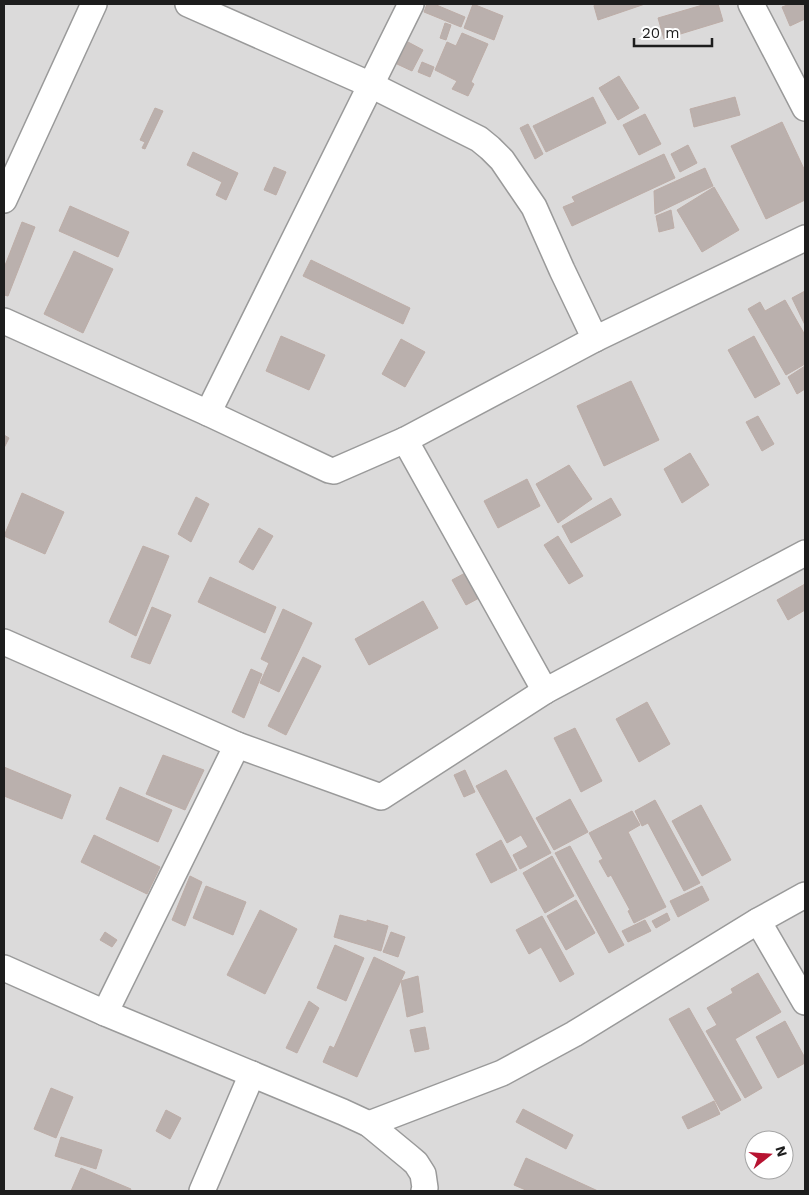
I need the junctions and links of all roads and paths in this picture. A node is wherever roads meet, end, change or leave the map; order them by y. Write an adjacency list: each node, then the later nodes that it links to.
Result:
1 (94, 4): 7 (street)
2 (188, 4): 5 (street)
3 (411, 4): 5 (street)
4 (751, 4): 6 (street)
5 (371, 85): 10 (street); 11 (street)
6 (805, 108)
7 (4, 200)
8 (805, 238): 10 (street)
9 (4, 321): 11 (street)
10 (595, 339): 12 (street)
11 (208, 413): 12 (street)
12 (405, 440): 15 (street)
13 (805, 552): 15 (street)
14 (4, 642): 16 (street)
15 (546, 691): 16 (street)
16 (237, 745): 21 (street)
17 (805, 895): 18 (street)
18 (758, 922): 20 (street); 23 (street)
19 (4, 968): 21 (street)
20 (805, 1002)
21 (105, 1013): 22 (street)
22 (252, 1074): 23 (street); 24 (street)
23 (369, 1124): 25 (street)
24 (202, 1191)
25 (424, 1191)

